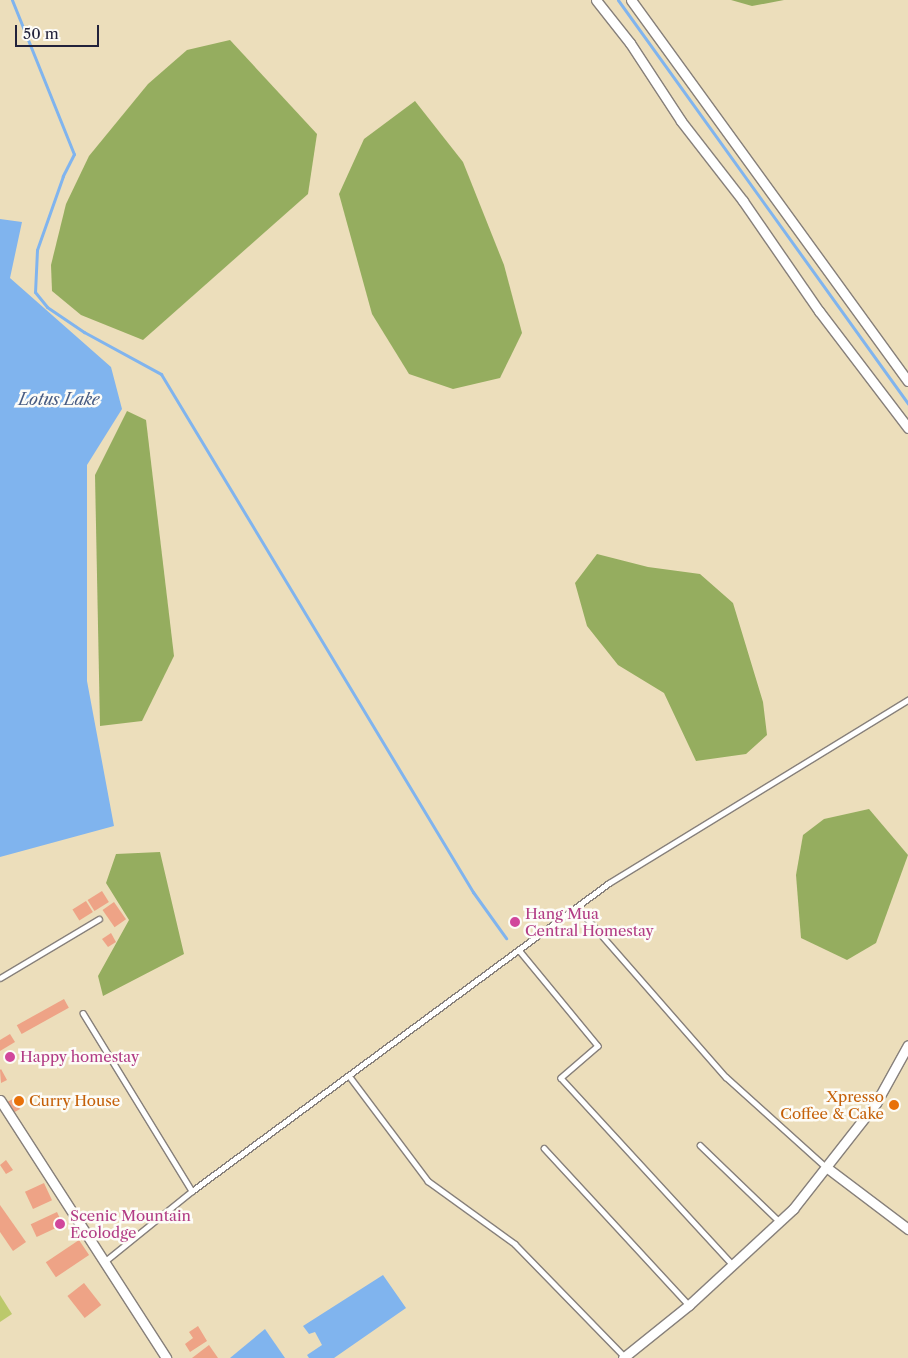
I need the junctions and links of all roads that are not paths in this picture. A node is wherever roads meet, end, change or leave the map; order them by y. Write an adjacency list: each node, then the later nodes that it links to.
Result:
1 (596, 0): 4 (street)
2 (631, 0): 3 (street)
3 (908, 381)
4 (908, 428)
5 (908, 700): 6 (lane)
6 (577, 907): 8 (lane); 16 (lane)
7 (99, 919): 9 (lane)
8 (519, 950): 12 (lane); 21 (lane)
9 (0, 978)
10 (83, 1013): 17 (lane)
11 (908, 1045): 16 (street)
12 (350, 1077): 17 (lane); 23 (lane)
13 (0, 1100): 20 (street)
14 (700, 1145): 18 (lane)
15 (544, 1148): 22 (lane)
16 (826, 1167): 18 (street); 19 (street)
17 (192, 1191): 20 (lane)
18 (780, 1222): 21 (street)
19 (908, 1229)
20 (103, 1263): 24 (street)
21 (733, 1265): 22 (street)
22 (689, 1305): 23 (street)
23 (624, 1357)
24 (166, 1358)

